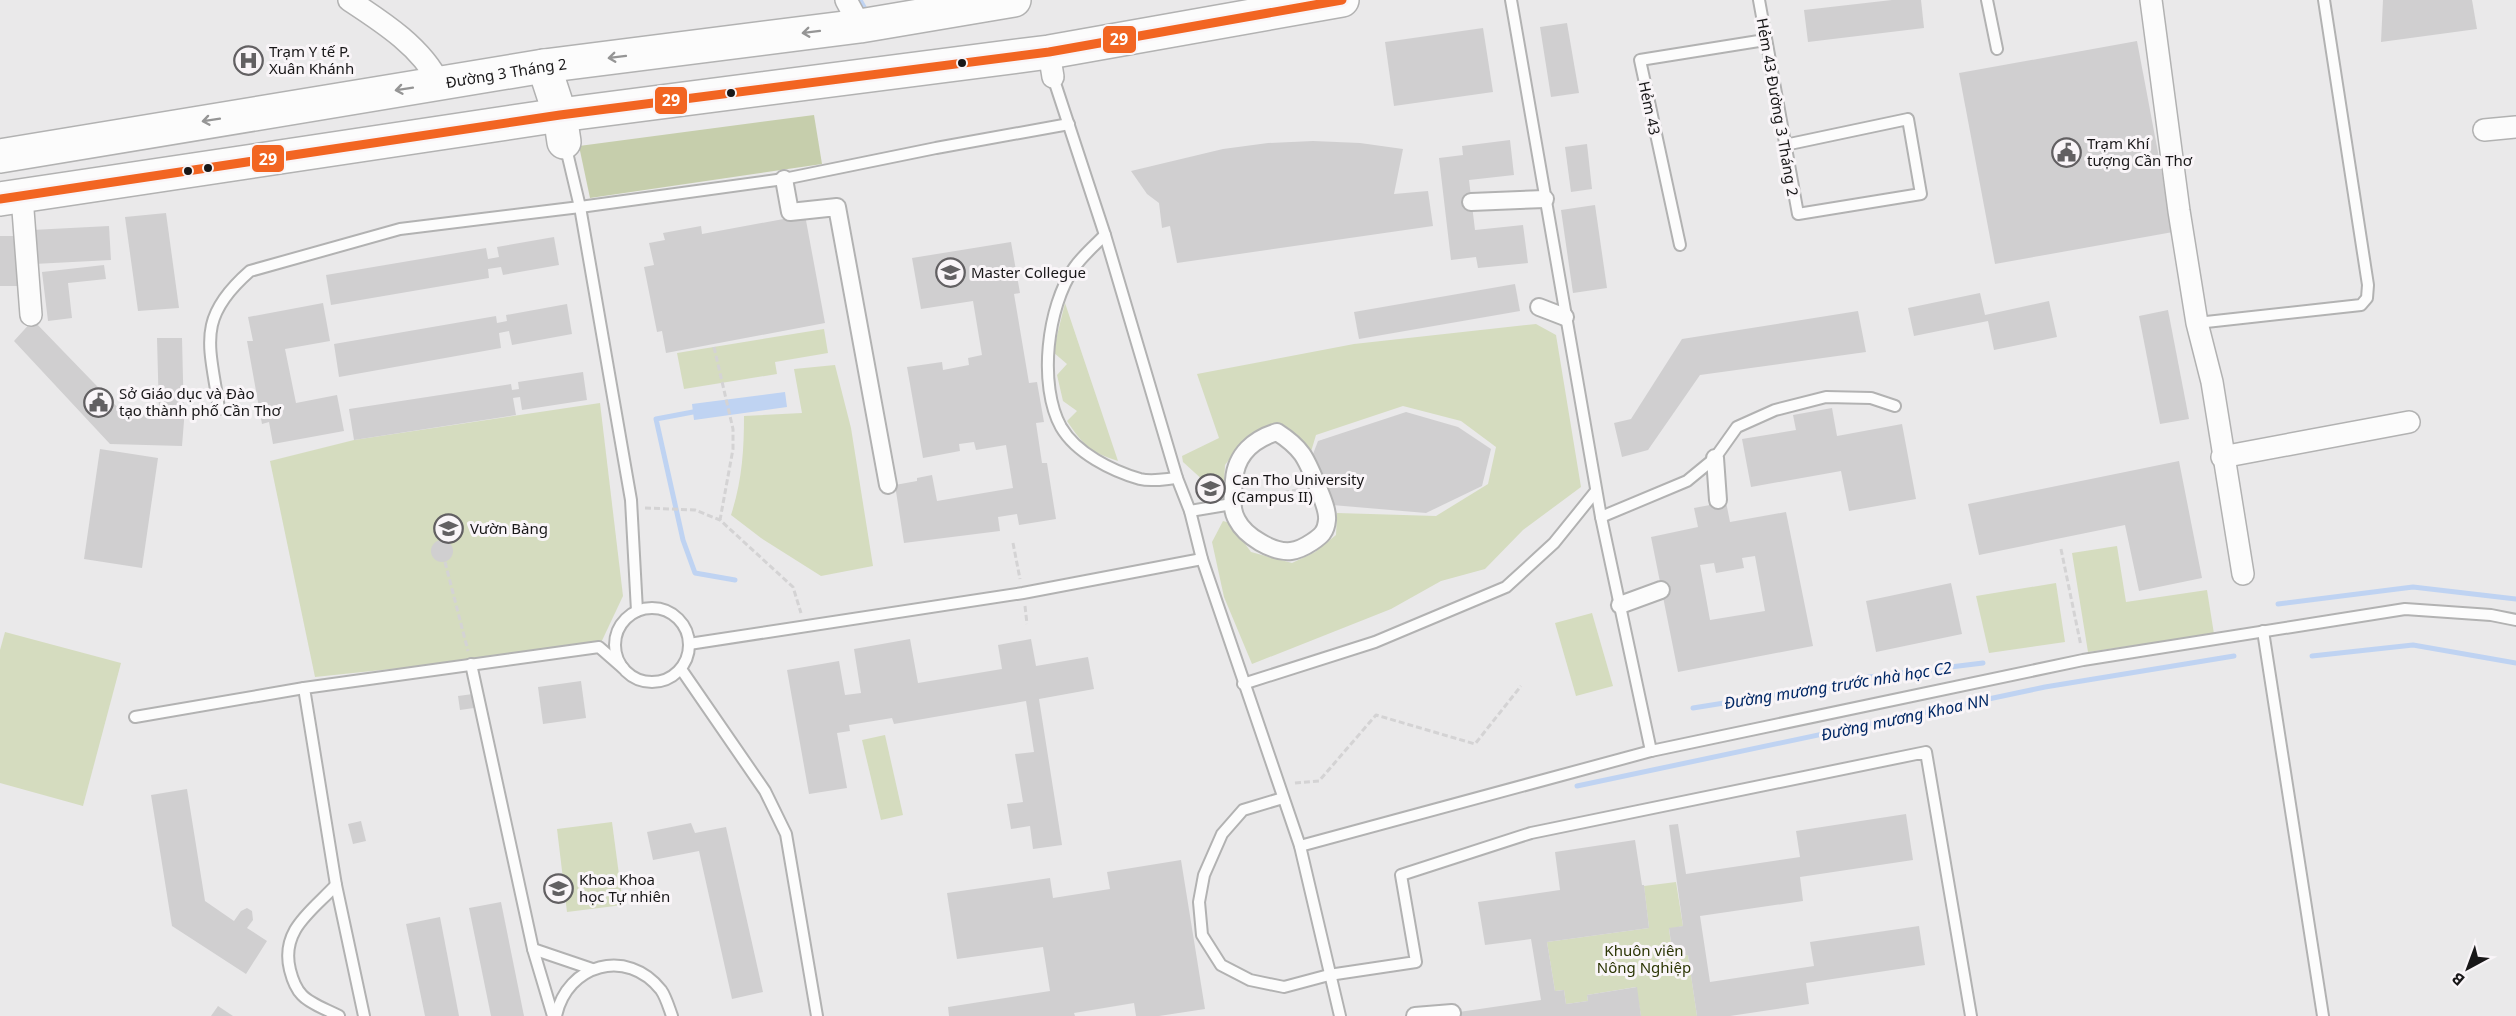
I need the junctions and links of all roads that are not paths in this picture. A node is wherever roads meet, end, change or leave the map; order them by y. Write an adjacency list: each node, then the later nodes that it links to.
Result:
1 (349, 0): 14 (street)
2 (1014, 0): 9 (main road, Đường 3 Tháng 2)
3 (1342, 0): 12 (main road)
4 (1511, 0): 23 (lane)
5 (1759, 0): 10 (lane, Hẻm 43 Đường 3 Tháng 2)
6 (1987, 0): 11 (lane)
7 (2151, 0): 31 (street)
8 (2324, 0): 31 (lane)
9 (853, 13): 13 (main road, Đường 3 Tháng 2, one-way to 13)
10 (1765, 40): 19 (lane, Hẻm 43 Đường 3 Tháng 2); 27 (lane, Hẻm 43)
11 (1997, 49)
12 (1051, 65): 15 (lane); 17 (main road)
13 (544, 66): 14 (main road, Đường 3 Tháng 2); 17 (main road)
14 (439, 83): 20 (main road, Đường 3 Tháng 2, one-way to 20)
15 (1069, 124): 21 (lane); 26 (lane)
16 (2516, 127): 18 (street)
17 (562, 128): 22 (main road); 25 (lane)
18 (2484, 130)
19 (1785, 145): 19 (lane, Hẻm 43 Đường 3 Tháng 2)
20 (0, 156)
21 (784, 179): 25 (lane); 38 (street)
22 (11, 198): 29 (street)
23 (1545, 199): 24 (street); 30 (lane)
24 (1471, 201)
25 (580, 207): 33 (lane); 48 (lane)
26 (1105, 235): 37 (lane); 37 (lane)
27 (1680, 245)
28 (1539, 307): 30 (street)
29 (31, 315)
30 (1565, 317): 39 (lane)
31 (2198, 323): 35 (street)
32 (1895, 406): 36 (lane)
33 (219, 409)
34 (2409, 422): 35 (street)
35 (2222, 457): 45 (street)
36 (1714, 458): 40 (street); 43 (lane)
37 (1177, 478): 42 (lane)
38 (888, 485)
39 (1596, 491): 43 (lane); 55 (lane)
40 (1718, 500)
41 (1232, 504): 41 (street); 42 (lane)
42 (1190, 511): 44 (lane)
43 (1600, 517): 47 (lane)
44 (1202, 559): 51 (lane); 55 (lane)
45 (2243, 574)
46 (1661, 590): 47 (street)
47 (1620, 605): 58 (lane)
48 (638, 611): 51 (lane); 53 (lane)
49 (2516, 620): 50 (lane)
50 (2263, 631): 58 (lane); 74 (lane)
51 (689, 644): 54 (lane)
52 (471, 664): 53 (lane); 56 (lane); 62 (lane)
53 (623, 668): 54 (lane)
54 (681, 669): 70 (lane)
55 (1243, 684): 59 (lane)
56 (304, 688): 57 (lane); 61 (lane)
57 (135, 717)
58 (1652, 751): 60 (lane)
59 (1283, 798): 60 (lane); 64 (lane)
60 (1300, 846): 64 (lane)
61 (336, 885): 66 (lane); 67 (lane)
62 (533, 949): 63 (lane); 68 (lane)
63 (592, 969): 68 (lane); 69 (lane)
64 (1329, 975): 71 (lane); 73 (lane)
65 (1452, 1013): 72 (street)
66 (339, 1016)
67 (364, 1016)
68 (554, 1016)
69 (672, 1016)
70 (817, 1016)
71 (1340, 1016)
72 (1415, 1016)
73 (1971, 1016)
74 (2323, 1016)

